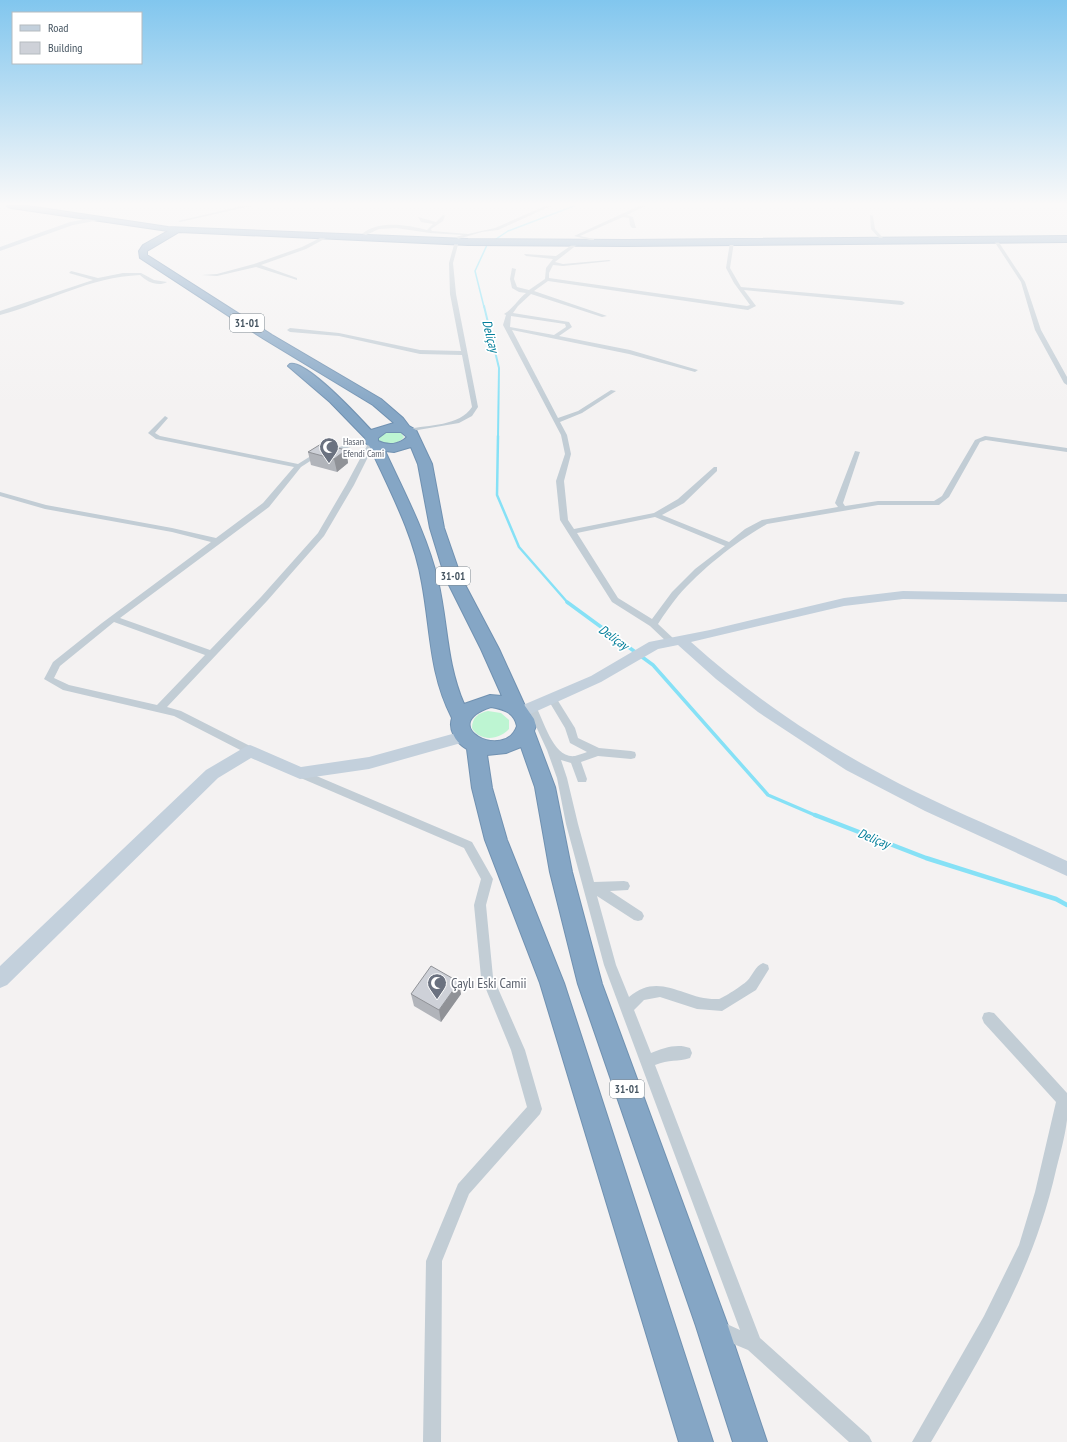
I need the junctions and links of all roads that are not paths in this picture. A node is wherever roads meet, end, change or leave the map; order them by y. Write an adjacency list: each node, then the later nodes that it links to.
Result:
1 (76, 273): 16 (street)
2 (125, 273): 16 (street)
3 (130, 273): 17 (street)
4 (152, 273): 17 (highway, 31-01)
5 (170, 273): 33 (highway, 31-01)
6 (224, 273): 13 (street)
7 (280, 273): 14 (street)
8 (452, 273): 27 (street)
9 (513, 273): 19 (street)
10 (547, 273): 15 (street)
11 (731, 273): 18 (street)
12 (1017, 273): 29 (street)
13 (204, 275)
14 (296, 279)
15 (547, 279): 18 (street); 19 (street)
16 (99, 280): 21 (street)
17 (165, 282): 34 (highway, 31-01)
18 (741, 288): 20 (street)
19 (531, 292): 22 (street); 23 (street)
20 (902, 303)
21 (0, 313)
22 (507, 314): 24 (street); 26 (street)
23 (604, 316)
24 (508, 328): 26 (street); 32 (street)
25 (290, 330): 27 (street)
26 (555, 337): 28 (street)
27 (463, 353): 33 (street)
28 (695, 370)
29 (1067, 383)
30 (613, 390): 32 (street)
31 (165, 418): 37 (street)
32 (556, 421): 42 (street)
33 (408, 432): 34 (highway); 34 (highway); 52 (highway, 31-01)
34 (372, 441): 37 (street); 49 (street); 53 (highway, 31-01)
35 (1067, 450): 40 (street)
36 (857, 452): 40 (street)
37 (299, 466): 43 (street)
38 (714, 469): 41 (street)
39 (0, 494): 43 (street)
40 (843, 509): 44 (street)
41 (656, 515): 42 (street); 44 (street)
42 (571, 532): 47 (street)
43 (216, 541): 46 (street)
44 (730, 545): 47 (street)
45 (1067, 598): 48 (street)
46 (113, 619): 49 (street); 51 (street)
47 (653, 624): 48 (street)
48 (677, 641): 50 (street); 62 (street)
49 (212, 654): 51 (street)
50 (552, 698): 52 (street); 57 (street)
51 (159, 709): 56 (street)
52 (523, 714): 53 (highway); 54 (highway); 55 (street); 72 (highway, 31-01)
53 (461, 717): 54 (highway)
54 (470, 741): 60 (street); 75 (highway)
55 (552, 750): 59 (street); 63 (street)
56 (250, 751): 60 (street); 67 (street)
57 (597, 752): 58 (street); 59 (street)
58 (631, 756)
59 (575, 760): 61 (street)
60 (300, 773): 74 (street)
61 (582, 779)
62 (1067, 869)
63 (591, 886): 64 (street); 65 (street); 68 (street)
64 (624, 886)
65 (638, 916)
66 (763, 969): 68 (street)
67 (0, 979)
68 (626, 1008): 71 (street)
69 (989, 1018): 78 (street)
70 (685, 1053): 71 (street)
71 (647, 1062): 73 (street)
72 (712, 1326): 73 (street); 76 (highway, 31-01)
73 (754, 1344): 77 (street)
74 (432, 1442)
75 (696, 1442)
76 (750, 1442)
77 (864, 1442)
78 (921, 1442)

